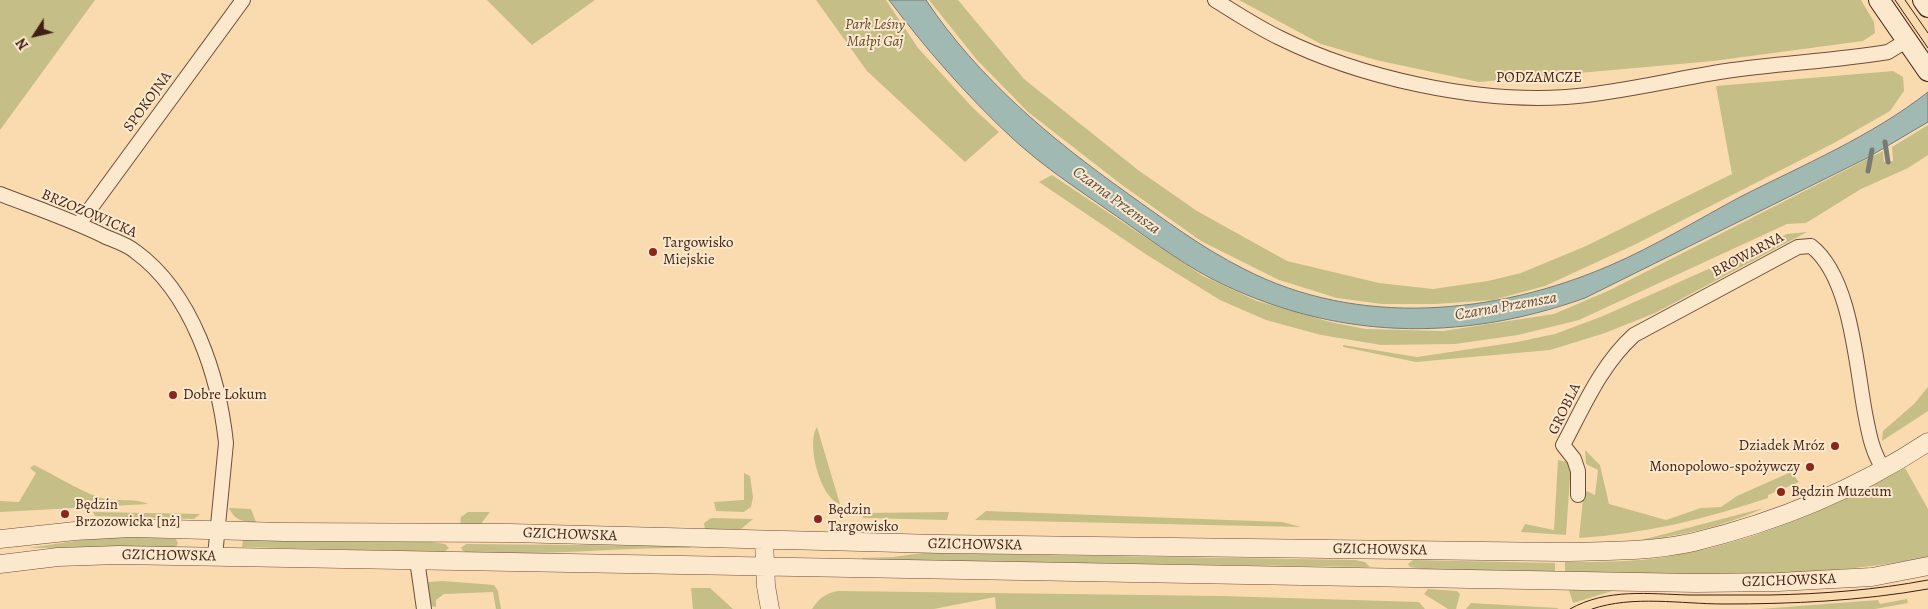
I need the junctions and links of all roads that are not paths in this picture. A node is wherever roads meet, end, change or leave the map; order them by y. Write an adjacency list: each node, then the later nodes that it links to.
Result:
1 (244, 0): 9 (street, SPOKOJNA)
2 (1215, 0): 6 (street, PODZAMCZE)
3 (1879, 0): 6 (main road)
4 (1923, 0): 5 (main road)
5 (1928, 7)
6 (1906, 41): 7 (main road)
7 (1924, 66)
8 (0, 194): 9 (street, BRZOZOWICKA)
9 (80, 224): 14 (street, BRZOZOWICKA)
10 (1605, 366): 12 (street, BROWARNA); 13 (street, GROBLA)
11 (1928, 442): 12 (street, GZICHOWSKA)
12 (1884, 470): 17 (street, GZICHOWSKA)
13 (1578, 495)
14 (216, 530): 15 (street, GZICHOWSKA); 16 (street, GZICHOWSKA); 18 (street, BRZOZOWICKA)
15 (0, 539)
16 (764, 541): 17 (street, GZICHOWSKA); 21 (street)
17 (1389, 551): 23 (street)
18 (215, 556): 19 (street, GZICHOWSKA); 20 (street, GZICHOWSKA)
19 (417, 560): 21 (street, GZICHOWSKA); 24 (street)
20 (0, 564)
21 (765, 566): 23 (street, GZICHOWSKA); 25 (street)
22 (1928, 566): 23 (street, GZICHOWSKA)
23 (1389, 578)
24 (424, 609)
25 (770, 609)

